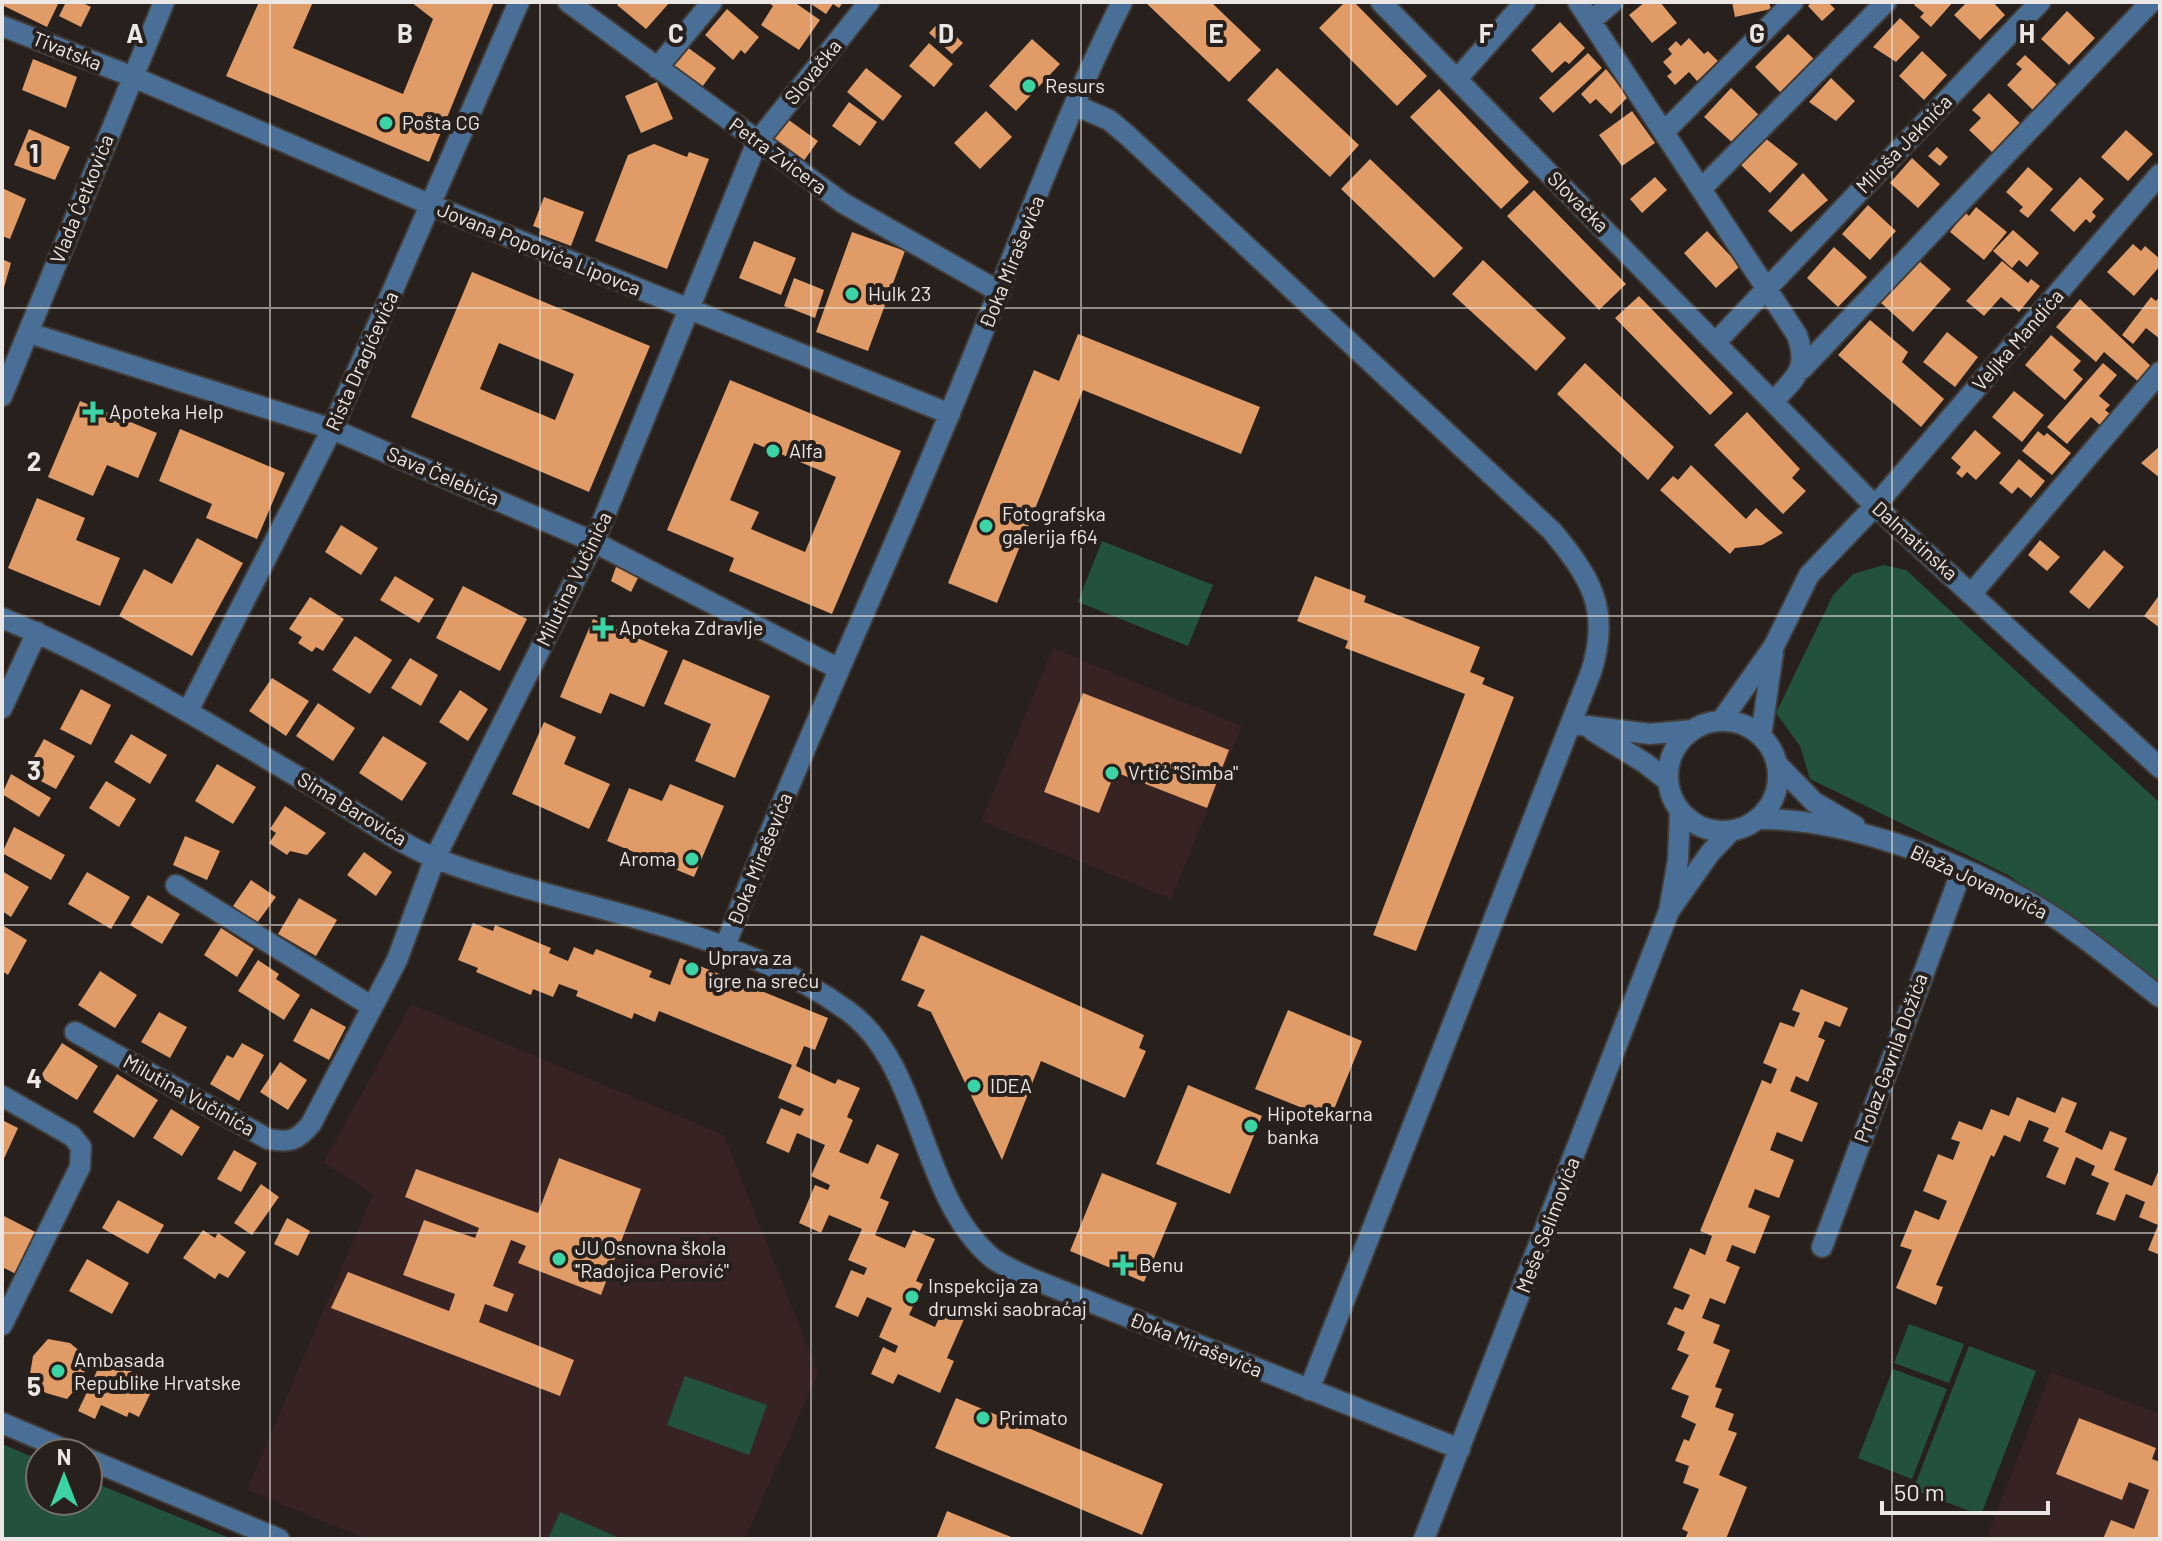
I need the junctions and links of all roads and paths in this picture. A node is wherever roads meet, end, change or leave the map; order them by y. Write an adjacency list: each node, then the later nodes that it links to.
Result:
1 (164, 2): 18 (street, Vlada Ćetkovića)
2 (519, 2): 25 (street, Rista Dragićevića)
3 (568, 2): 17 (street, Petra Zvicera)
4 (712, 2): 17 (street)
5 (869, 2): 22 (street, Slovačka)
6 (1122, 2): 20 (street, Đoka Miraševića)
7 (1381, 2): 19 (street, Slovačka)
8 (1525, 2): 19 (street)
9 (1578, 2): 15 (street)
10 (1613, 2): 15 (street)
11 (1793, 2): 21 (street)
12 (1886, 2): 24 (street)
13 (2040, 2): 26 (street, Miloša Jeknića)
14 (2151, 2): 31 (street)
15 (1591, 21): 21 (street)
16 (2, 26): 18 (street, Tivatska)
17 (657, 68): 22 (street, Petra Zvicera)
18 (131, 76): 25 (street, Jovana Popovića Lipovca); 29 (street, Vlada Ćetkovića)
19 (1457, 79): 30 (street, Slovačka)
20 (1075, 105): 27 (street, Đoka Miraševića); 47 (street)
21 (1665, 131): 24 (street)
22 (757, 142): 27 (street, Petra Zvicera); 28 (street, Milutina Vučinića)
23 (2160, 174): 37 (street, Veljka Mandića)
24 (1702, 188): 26 (street)
25 (431, 205): 28 (street, Jovana Popovića Lipovca); 36 (street, Rista Dragićevića)
26 (1767, 286): 30 (street); 31 (street)
27 (1000, 292): 35 (street, Đoka Miraševića)
28 (688, 310): 35 (street, Jovana Popovića Lipovca); 38 (street, Milutina Vučinića)
29 (29, 333): 33 (street, Vlada Ćetkovića); 36 (street, Sava Čelebića)
30 (1716, 342): 34 (street, Slovačka)
31 (1802, 369): 34 (street)
32 (2160, 372): 39 (street)
33 (2, 396)
34 (1774, 401): 37 (street, Dalmatinska)
35 (950, 414): 43 (street, Đoka Miraševića)
36 (332, 429): 38 (street, Sava Čelebića); 45 (street, Rista Dragićevića)
37 (1875, 506): 39 (street, Dalmatinska); 42 (street, Veljka Mandića)
38 (594, 542): 43 (street, Sava Čelebića); 57 (street, Milutina Vučinića)
39 (1972, 593): 51 (street, Dalmatinska)
40 (2, 618): 41 (street, Sima Barovića)
41 (37, 632): 44 (street); 45 (street, Sima Barovića)
42 (1774, 646): 46 (street); 49 (street)
43 (837, 668): 61 (street, Đoka Miraševića)
44 (2, 708)
45 (188, 711): 57 (street, Sima Barovića)
46 (1721, 721): 48 (street); 49 (street)
47 (1580, 727): 48 (street); 52 (street); 68 (street)
48 (1692, 730): 52 (street)
49 (1761, 736): 50 (street)
50 (1777, 764): 54 (street); 56 (street, Blaža Jovanovića)
51 (2160, 768)
52 (1668, 781): 53 (street)
53 (1680, 811): 55 (street); 60 (street, Meše Selimovića)
54 (1758, 819): 55 (street); 56 (street, Blaža Jovanovića)
55 (1732, 830): 60 (street, Meše Selimovića)
56 (1869, 834): 58 (street, Blaža Jovanovića)
57 (435, 858): 61 (street, Sima Barovića); 63 (street, Milutina Vučinića)
58 (1962, 870): 62 (street, Blaža Jovanovića); 66 (street, Prolaz Gavrila Dožića)
59 (176, 885): 63 (street)
60 (1669, 911): 71 (street, Meše Selimovića)
61 (725, 947): 68 (street, Đoka Miraševića)
62 (2160, 997)
63 (371, 1006): 64 (street, Milutina Vučinića)
64 (75, 1032)
65 (2, 1096): 67 (street)
66 (1822, 1247)
67 (2, 1325)
68 (1309, 1390): 71 (street, Đoka Miraševića)
69 (2, 1423): 70 (street)
70 (35, 1437)
71 (1460, 1449): 74 (street, Meše Selimovića)
72 (104, 1466): 73 (street)
73 (279, 1539)
74 (1424, 1539)

